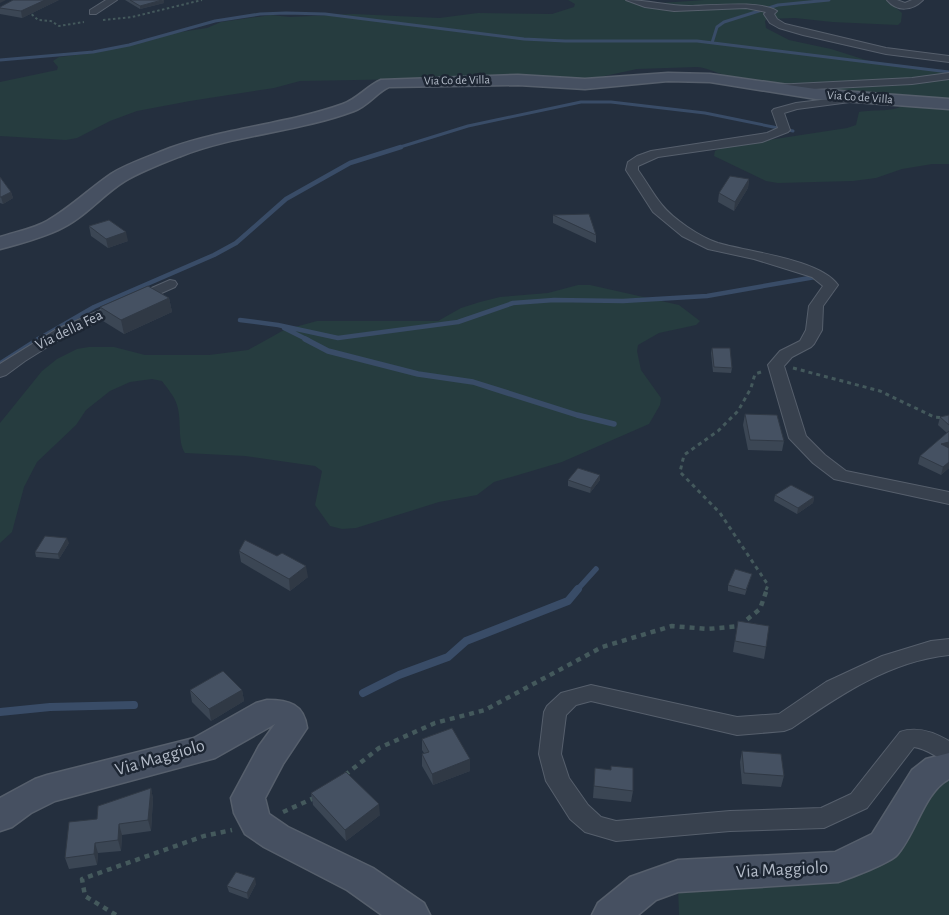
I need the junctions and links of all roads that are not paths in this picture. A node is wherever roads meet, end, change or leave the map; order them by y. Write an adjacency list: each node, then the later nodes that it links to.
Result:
1 (112, 0): 5 (street)
2 (631, 0): 6 (street)
3 (892, 0): 4 (street)
4 (918, 0)
5 (94, 16)
6 (949, 58)
7 (949, 76): 8 (street)
8 (773, 88): 9 (street, Via Co de Villa); 11 (street, Via Co de Villa)
9 (862, 98): 10 (street, Via Co de Villa); 13 (street)
10 (949, 104)
11 (0, 243)
12 (170, 284): 15 (street, Via della Fea)
13 (776, 365): 14 (street); 16 (street)
14 (792, 368)
15 (0, 372)
16 (949, 498)
17 (949, 646): 18 (street)
18 (949, 753)
19 (949, 766): 22 (street, Via Maggiolo)
20 (0, 817): 21 (street, Via Maggiolo)
21 (411, 915)
22 (612, 915)

